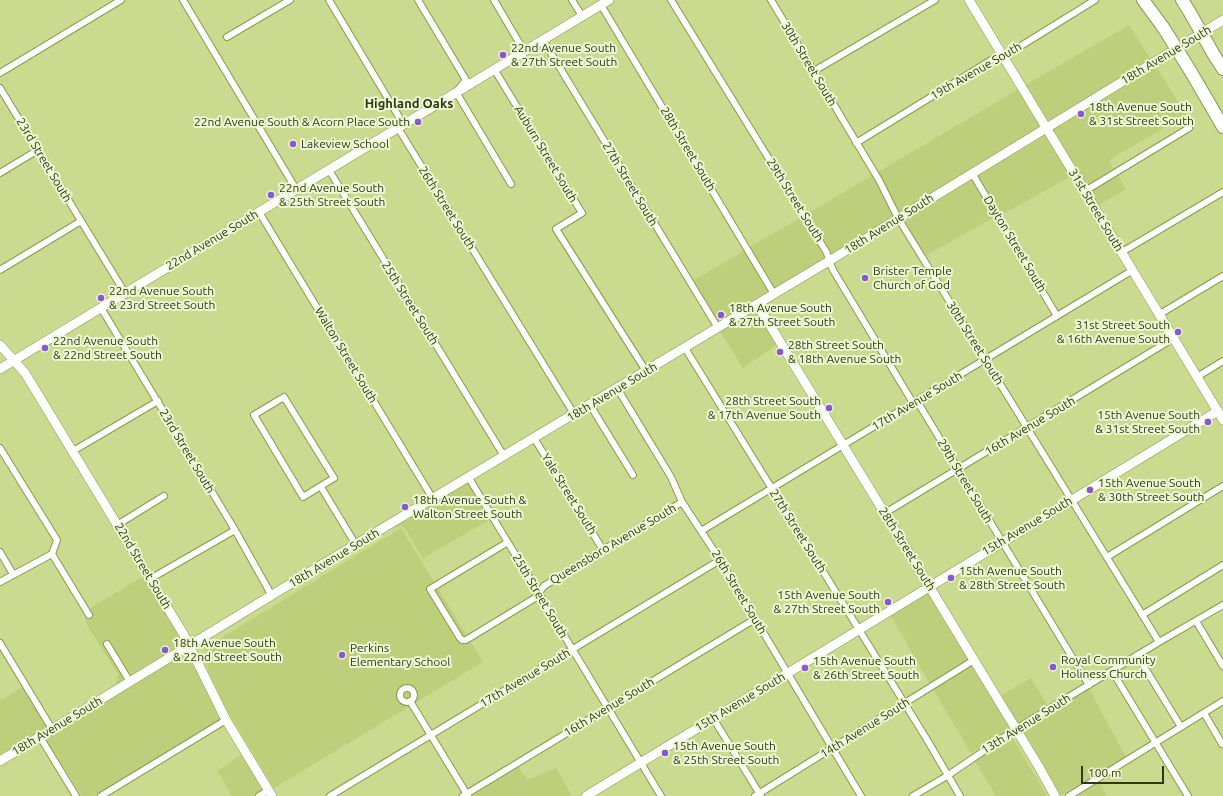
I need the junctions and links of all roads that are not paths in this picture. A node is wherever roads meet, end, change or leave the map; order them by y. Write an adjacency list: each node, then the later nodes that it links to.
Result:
1 (121, 0): 27 (street)
2 (183, 0): 40 (street)
3 (290, 0): 20 (street)
4 (329, 0): 31 (street, 26th Street South)
5 (418, 0): 29 (street)
6 (494, 0): 22 (street)
7 (572, 0): 17 (street)
8 (671, 0): 47 (street, 29th Street South)
9 (935, 0): 26 (street)
10 (969, 0): 23 (street, 31st Street South)
11 (1095, 0): 23 (street, 19th Avenue South)
12 (1143, 0): 19 (highway)
13 (1146, 0): 19 (highway)
14 (1183, 0): 25 (highway, bridge)
15 (772, 1): 26 (street, 30th Street South)
16 (605, 2): 17 (street, 22nd Avenue South); 52 (street, 28th Street South)
17 (582, 16): 21 (street, 22nd Avenue South)
18 (1223, 20): 30 (street, 18th Avenue South)
19 (1163, 27): 33 (highway, bridge)
20 (227, 37)
21 (543, 40): 22 (street, 22nd Avenue South); 57 (street, 27th Street South)
22 (524, 51): 24 (street, 22nd Avenue South)
23 (1003, 57): 30 (street, 31st Street South); 34 (street, 19th Avenue South)
24 (494, 69): 29 (street, 22nd Avenue South); 65 (street, Auburn Street South)
25 (1223, 69)
26 (814, 71): 34 (street, 30th Street South)
27 (0, 73)
28 (0, 88): 35 (street, 23rd Street South)
29 (456, 92): 31 (street, 22nd Avenue South); 39 (street)
30 (1046, 127): 38 (street, 18th Avenue South); 41 (street, 31st Street South)
31 (398, 128): 36 (street, 22nd Avenue South); 72 (street, 26th Street South)
32 (1189, 128): 41 (street)
33 (1223, 128)
34 (856, 143): 44 (street, 30th Street South)
35 (38, 150): 37 (street); 45 (street, 23rd Street South)
36 (329, 170): 40 (street, 22nd Avenue South); 79 (street, 25th Street South)
37 (0, 173)
38 (972, 173): 44 (street, 18th Avenue South); 56 (street, Dayton Street South)
39 (511, 184)
40 (296, 189): 43 (street, 22nd Avenue South)
41 (1085, 191): 46 (street, 31st Street South)
42 (1223, 192): 46 (street)
43 (259, 212): 51 (street, 22nd Avenue South); 87 (street, Walton Street South)
44 (898, 218): 47 (street, 18th Avenue South); 61 (street, 30th Street South)
45 (81, 221): 48 (street); 51 (street, 23rd Street South)
46 (1122, 252): 49 (street, 31st Street South)
47 (829, 261): 52 (street, 18th Avenue South); 69 (street, 29th Street South)
48 (0, 270)
49 (1133, 270): 55 (street, 31st Street South); 56 (street, 17th Avenue South)
50 (1223, 276): 55 (street)
51 (125, 293): 54 (street, 22nd Avenue South)
52 (774, 294): 53 (street, 18th Avenue South)
53 (757, 304): 57 (street, 18th Avenue South); 76 (street, 28th Street South)
54 (101, 308): 62 (street, 22nd Avenue South); 68 (street, 23rd Street South)
55 (1160, 314): 58 (street, 31st Street South)
56 (1058, 316): 61 (street, 17th Avenue South)
57 (718, 328): 60 (street, 18th Avenue South)
58 (1174, 338): 66 (street, 31st Street South); 74 (street, 16th Avenue South)
59 (0, 345): 62 (street, 22nd Street South)
60 (685, 348): 65 (street, 18th Avenue South); 85 (street, 27th Street South)
61 (985, 359): 69 (street, 17th Avenue South); 74 (street, 30th Street South)
62 (14, 360): 64 (street, 22nd Avenue South); 78 (street, 22nd Street South)
63 (1223, 361): 66 (street)
64 (0, 368)
65 (646, 371): 67 (street, 18th Avenue South)
66 (1197, 377): 71 (street, 31st Street South)
67 (617, 388): 70 (street, 18th Avenue South); 89 (street, 26th Street South)
68 (158, 401): 78 (street); 92 (street, 23rd Street South)
69 (915, 402): 76 (street, 17th Avenue South); 80 (street, 29th Street South)
70 (590, 404): 72 (street, 18th Avenue South); 81 (street)
71 (1220, 409): 73 (street, 31st Street South); 88 (street, 15th Avenue South)
72 (574, 414): 75 (street, 18th Avenue South)
73 (1223, 420)
74 (1027, 427): 80 (street, 16th Avenue South); 88 (street, 30th Street South)
75 (534, 438): 79 (street, 18th Avenue South); 97 (street, Yale Street South)
76 (843, 445): 85 (street, 17th Avenue South); 90 (street, 28th Street South)
77 (0, 448): 99 (street)
78 (73, 451): 91 (street, 22nd Street South)
79 (504, 456): 82 (street, 18th Avenue South)
80 (958, 469): 90 (street, 16th Avenue South); 94 (street, 29th Street South)
81 (633, 475)
82 (469, 478): 87 (street, 18th Avenue South); 95 (street, 25th Street South)
83 (1223, 486): 100 (street)
84 (321, 487): 84 (street); 96 (street)
85 (772, 488): 93 (street, 17th Avenue South); 114 (street, 27th Street South)
86 (164, 496): 91 (street)
87 (433, 499): 96 (street, 18th Avenue South)
88 (1071, 500): 94 (street, 15th Avenue South); 100 (street, 30th Street South)
89 (682, 502): 93 (street, 26th Street South); 97 (street, Queensboro Avenue South)
90 (885, 513): 106 (street, 28th Street South)
91 (117, 525): 104 (street, 22nd Street South)
92 (235, 530): 104 (street); 108 (street, 23rd Street South)
93 (701, 531): 101 (street, 26th Street South)
94 (1002, 541): 106 (street, 15th Avenue South); 126 (street, 29th Street South)
95 (508, 542): 107 (street, 25th Street South); 107 (street, Queensboro Avenue South)
96 (356, 546): 108 (street, 18th Avenue South)
97 (604, 550): 107 (street, Queensboro Avenue South)
98 (0, 552): 103 (street)
99 (52, 554): 103 (street); 110 (street)
100 (1106, 557): 111 (street, 30th Street South)
101 (720, 560): 112 (street, 26th Street South); 119 (street, 17th Avenue South)
102 (1223, 566): 111 (street)
103 (13, 574): 105 (street)
104 (150, 579): 118 (street, 22nd Street South)
105 (0, 582)
106 (929, 586): 114 (street, 15th Avenue South); 121 (street, 28th Street South)
107 (538, 593): 119 (street, 25th Street South)
108 (272, 596): 118 (street, 18th Avenue South)
109 (1223, 605): 113 (street, 13th Avenue South)
110 (89, 615)
111 (1142, 615): 115 (street, 30th Street South)
112 (755, 619): 124 (street, 26th Street South); 130 (street, 16th Avenue South)
113 (1196, 621): 115 (street, 13th Avenue South); 122 (street)
114 (859, 629): 124 (street, 15th Avenue South); 129 (street, 27th Street South)
115 (1159, 642): 120 (street, 13th Avenue South)
116 (0, 643): 135 (street)
117 (107, 644): 125 (street)
118 (189, 646): 125 (street, 18th Avenue South); 133 (street, 22nd Street South)
119 (572, 649): 130 (street, 25th Street South); 137 (street, 17th Avenue South)
120 (1137, 655): 123 (street, 13th Avenue South); 134 (street)
121 (974, 660): 129 (street, 14th Avenue South); 136 (street, 28th Street South)
122 (1223, 666)
123 (1112, 671): 126 (street, 13th Avenue South); 139 (street)
124 (788, 673): 132 (street, 15th Avenue South); 141 (street, 26th Street South)
125 (130, 682): 135 (street, 18th Avenue South)
126 (1089, 685): 136 (street, 13th Avenue South)
127 (410, 701): 137 (street)
128 (1223, 701): 131 (street)
129 (904, 704): 141 (street, 14th Avenue South); 144 (street, 27th Street South)
130 (608, 708): 143 (street, 25th Street South); 146 (street, 16th Avenue South)
131 (1204, 713): 134 (street); 140 (street)
132 (713, 718): 143 (street, 15th Avenue South); 147 (street)
133 (226, 720): 145 (street, 22nd Street South); 149 (street)
134 (1180, 728): 139 (street)
135 (52, 729): 138 (street, 18th Avenue South)
136 (1016, 729): 144 (street, 13th Avenue South); 157 (street, 28th Street South)
137 (431, 735): 146 (street); 151 (street, 17th Avenue South)
138 (40, 737): 142 (street, 18th Avenue South); 148 (street)
139 (1155, 743): 158 (street); 159 (street)
140 (1222, 744)
141 (833, 748): 147 (street, 14th Avenue South); 154 (street, 26th Street South)
142 (0, 761)
143 (641, 762): 152 (street, 15th Avenue South); 153 (street, 25th Street South)
144 (947, 776): 155 (street, 13th Avenue South); 156 (street, 27th Street South)
145 (270, 793): 150 (street)
146 (466, 795)
147 (758, 795)
148 (76, 796)
149 (100, 796)
150 (259, 796)
151 (330, 796)
152 (586, 796)
153 (661, 796)
154 (861, 796)
155 (913, 796)
156 (960, 796)
157 (1055, 796)
158 (1069, 796)
159 (1188, 796)

